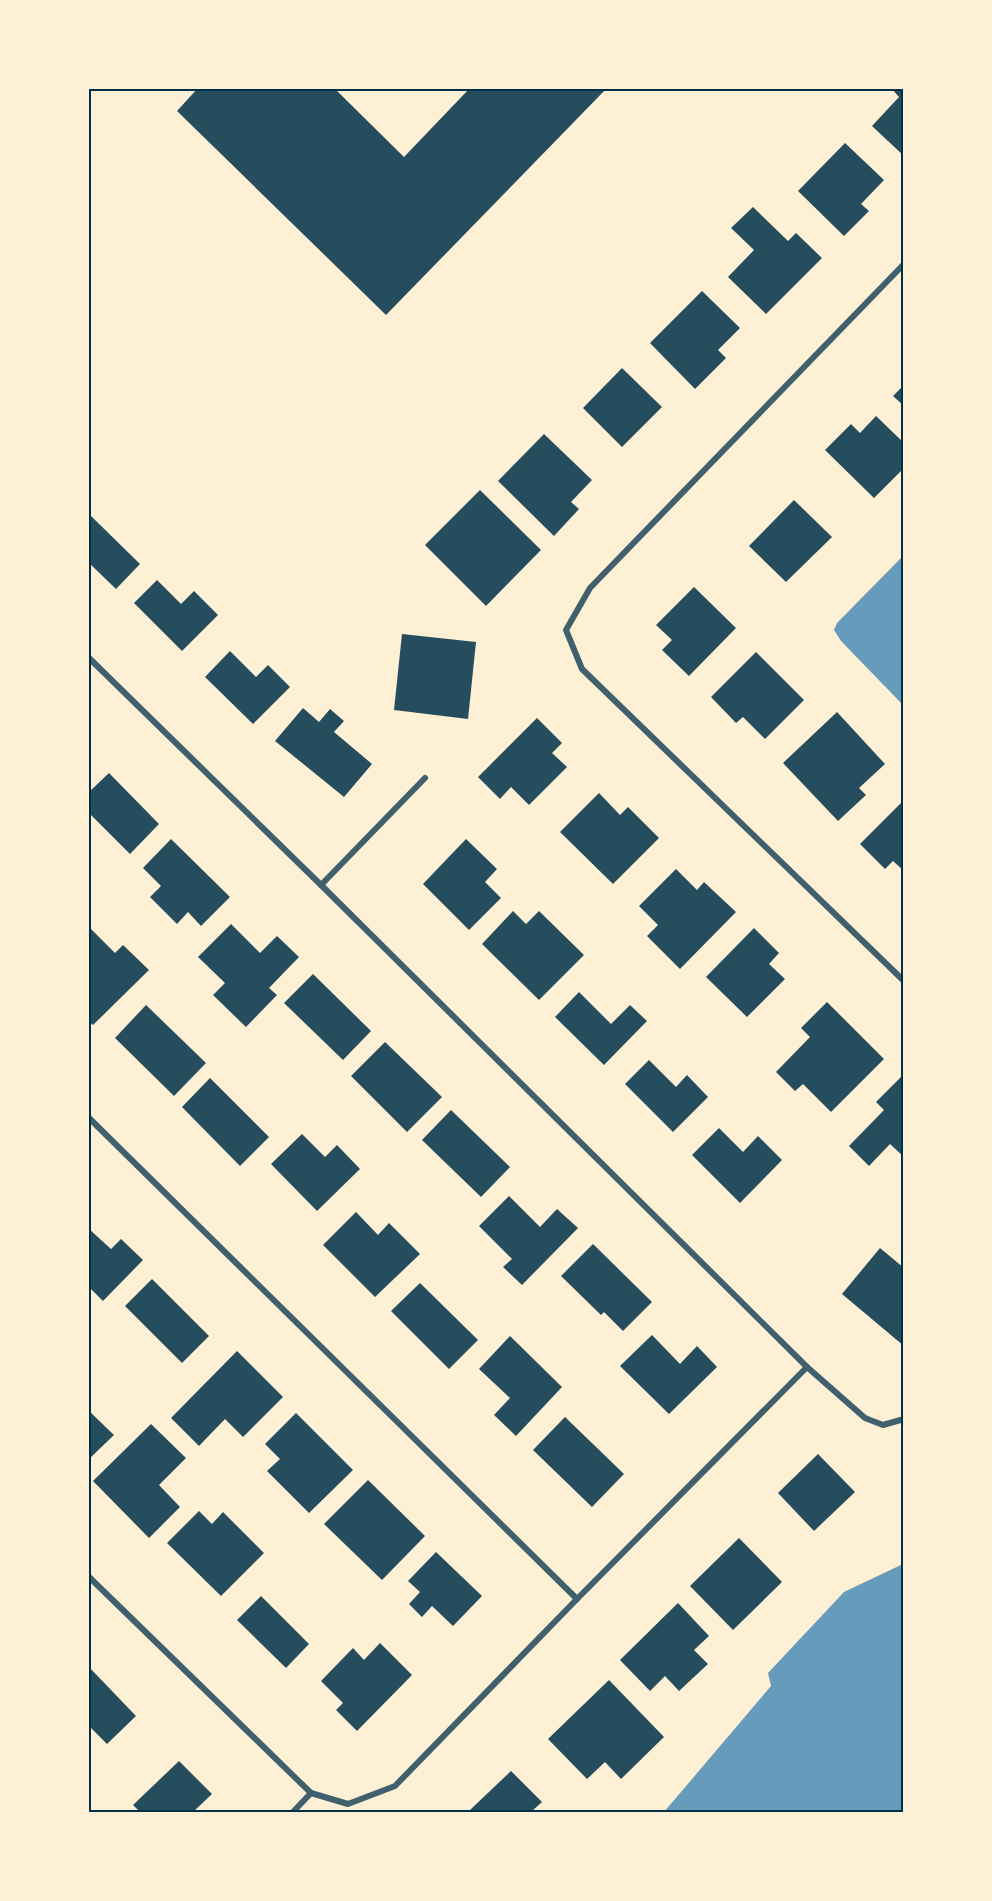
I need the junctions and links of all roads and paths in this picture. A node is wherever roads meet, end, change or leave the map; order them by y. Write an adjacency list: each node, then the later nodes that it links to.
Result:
1 (903, 264): 5 (street)
2 (88, 657): 4 (street)
3 (425, 778): 4 (street)
4 (321, 885): 7 (street)
5 (903, 981)
6 (88, 1117): 10 (street)
7 (807, 1367): 8 (street); 10 (street)
8 (903, 1419)
9 (88, 1576): 11 (street)
10 (577, 1599): 11 (street)
11 (311, 1793): 12 (street)
12 (293, 1812)

